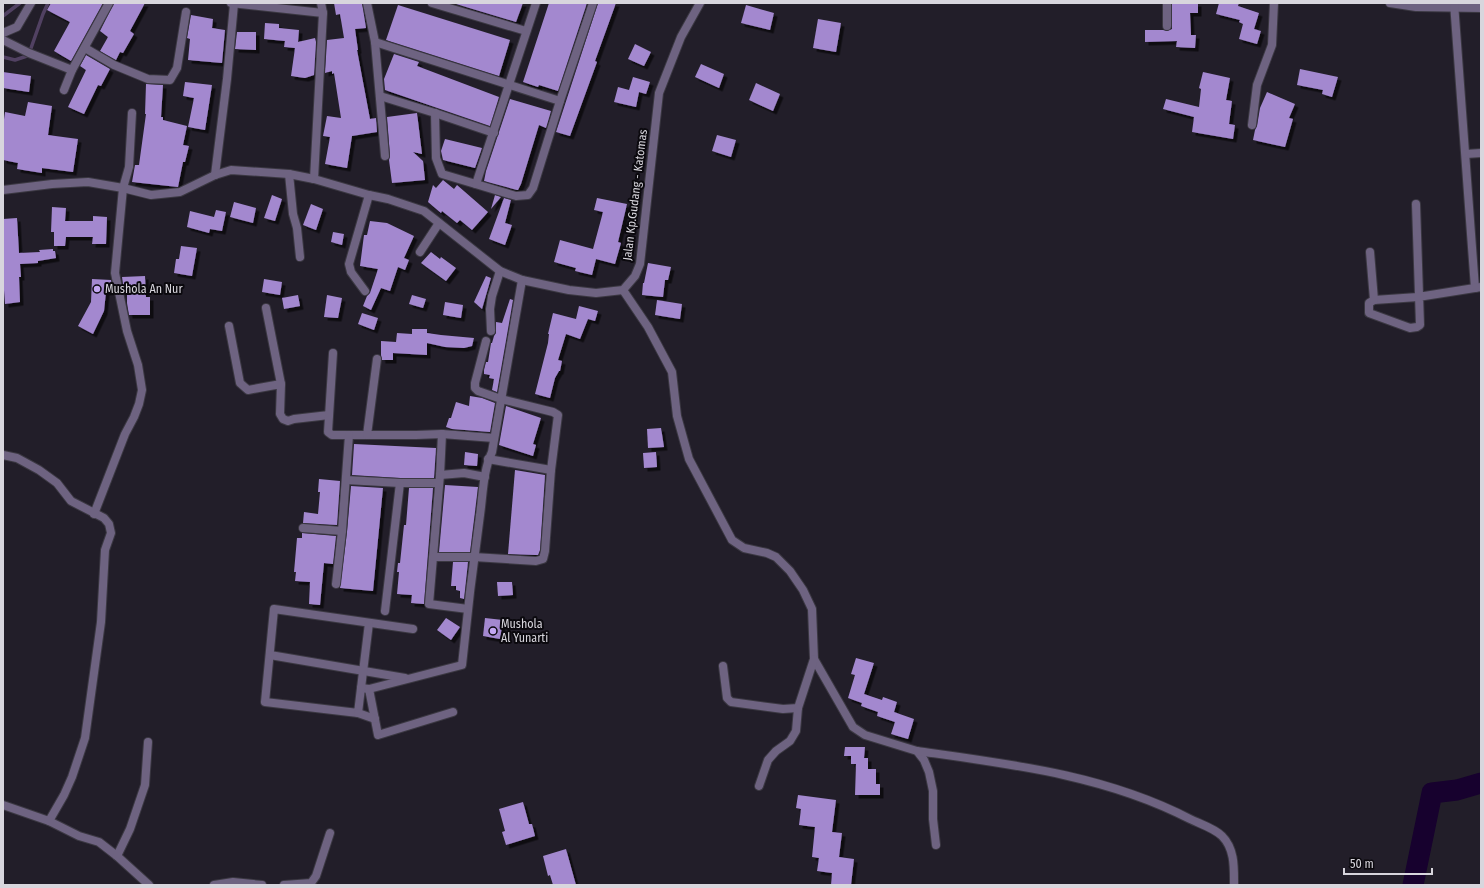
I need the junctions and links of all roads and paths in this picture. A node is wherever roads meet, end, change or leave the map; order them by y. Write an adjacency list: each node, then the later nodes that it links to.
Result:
1 (31, 3): 19 (street)
2 (110, 3): 22 (street)
3 (321, 3): 16 (street)
4 (367, 3): 21 (street)
5 (432, 3): 18 (street)
6 (536, 3): 18 (street)
7 (593, 3): 27 (street)
8 (700, 3): 50 (street, Jalan Kp.Gudang - Katomas)
9 (1167, 3): 17 (street)
10 (1274, 3): 30 (street)
11 (1390, 3): 13 (street)
12 (232, 4): 16 (street); 36 (street)
13 (1455, 5): 14 (street); 33 (street)
14 (1481, 8)
15 (186, 12): 22 (street)
16 (323, 13): 37 (street)
17 (1167, 26)
18 (526, 31): 24 (street)
19 (3, 33)
20 (3, 40): 23 (street)
21 (375, 42): 24 (street); 26 (street)
22 (85, 48): 23 (street)
23 (72, 70): 25 (street)
24 (510, 84): 27 (street); 31 (street)
25 (64, 90)
26 (380, 96): 29 (street); 34 (street)
27 (560, 101): 38 (street)
28 (132, 112): 39 (street)
29 (435, 113): 31 (street); 38 (street)
30 (1252, 126)
31 (494, 133): 38 (street)
32 (1481, 153): 33 (street)
33 (1466, 154): 49 (street)
34 (385, 156)
35 (289, 174): 36 (street); 37 (street); 46 (street)
36 (215, 175): 39 (street)
37 (314, 178): 41 (street)
38 (476, 184)
39 (123, 188): 40 (street); 74 (street)
40 (3, 190)
41 (369, 195): 43 (street); 51 (street)
42 (1416, 204): 52 (street)
43 (439, 223): 44 (street); 47 (street)
44 (420, 252)
45 (1370, 252): 53 (street)
46 (300, 257)
47 (500, 271): 48 (street); 56 (street)
48 (522, 280): 50 (street); 61 (street)
49 (1478, 287): 52 (street)
50 (623, 290): 85 (street)
51 (365, 291)
52 (1418, 298): 53 (street); 53 (street)
53 (1374, 300)
54 (266, 308): 60 (street)
55 (229, 326): 60 (street)
56 (491, 331)
57 (486, 341): 61 (street)
58 (333, 353): 62 (street)
59 (377, 359): 65 (street)
60 (281, 384): 62 (street)
61 (501, 399): 66 (street); 69 (street)
62 (329, 415): 64 (street)
63 (442, 434): 65 (street); 66 (street); 71 (street)
64 (349, 435): 65 (street); 72 (street)
65 (367, 435)
66 (494, 438): 68 (street)
67 (3, 455): 74 (street)
68 (488, 459): 69 (street); 70 (street)
69 (551, 470): 77 (street)
70 (485, 477): 71 (street); 77 (street)
71 (440, 479): 73 (street); 78 (street)
72 (346, 480): 73 (street); 76 (street)
73 (400, 483): 81 (street)
74 (94, 514): 98 (street)
75 (303, 528): 76 (street)
76 (342, 531): 79 (street)
77 (474, 557): 78 (street); 80 (street)
78 (434, 558): 80 (street)
79 (336, 584)
80 (468, 609): 88 (street)
81 (385, 611)
82 (369, 624): 83 (street); 84 (street); 87 (street)
83 (414, 629)
84 (270, 655): 87 (street); 92 (street)
85 (814, 659): 90 (street); 95 (street)
86 (723, 666): 90 (street)
87 (363, 671): 88 (street); 89 (street)
88 (410, 678): 89 (street)
89 (365, 688): 92 (street); 93 (street)
90 (798, 708): 96 (street)
91 (453, 712): 93 (street)
92 (358, 713): 93 (street)
93 (375, 719)
94 (148, 742): 101 (street)
95 (917, 750): 100 (street); 106 (street)
96 (759, 786)
97 (3, 805): 98 (street)
98 (49, 821): 101 (street)
99 (330, 833): 105 (street)
100 (936, 845)
101 (117, 856): 102 (street)
102 (149, 885)
103 (214, 885): 104 (street)
104 (262, 885)
105 (284, 885)
106 (1234, 885)

